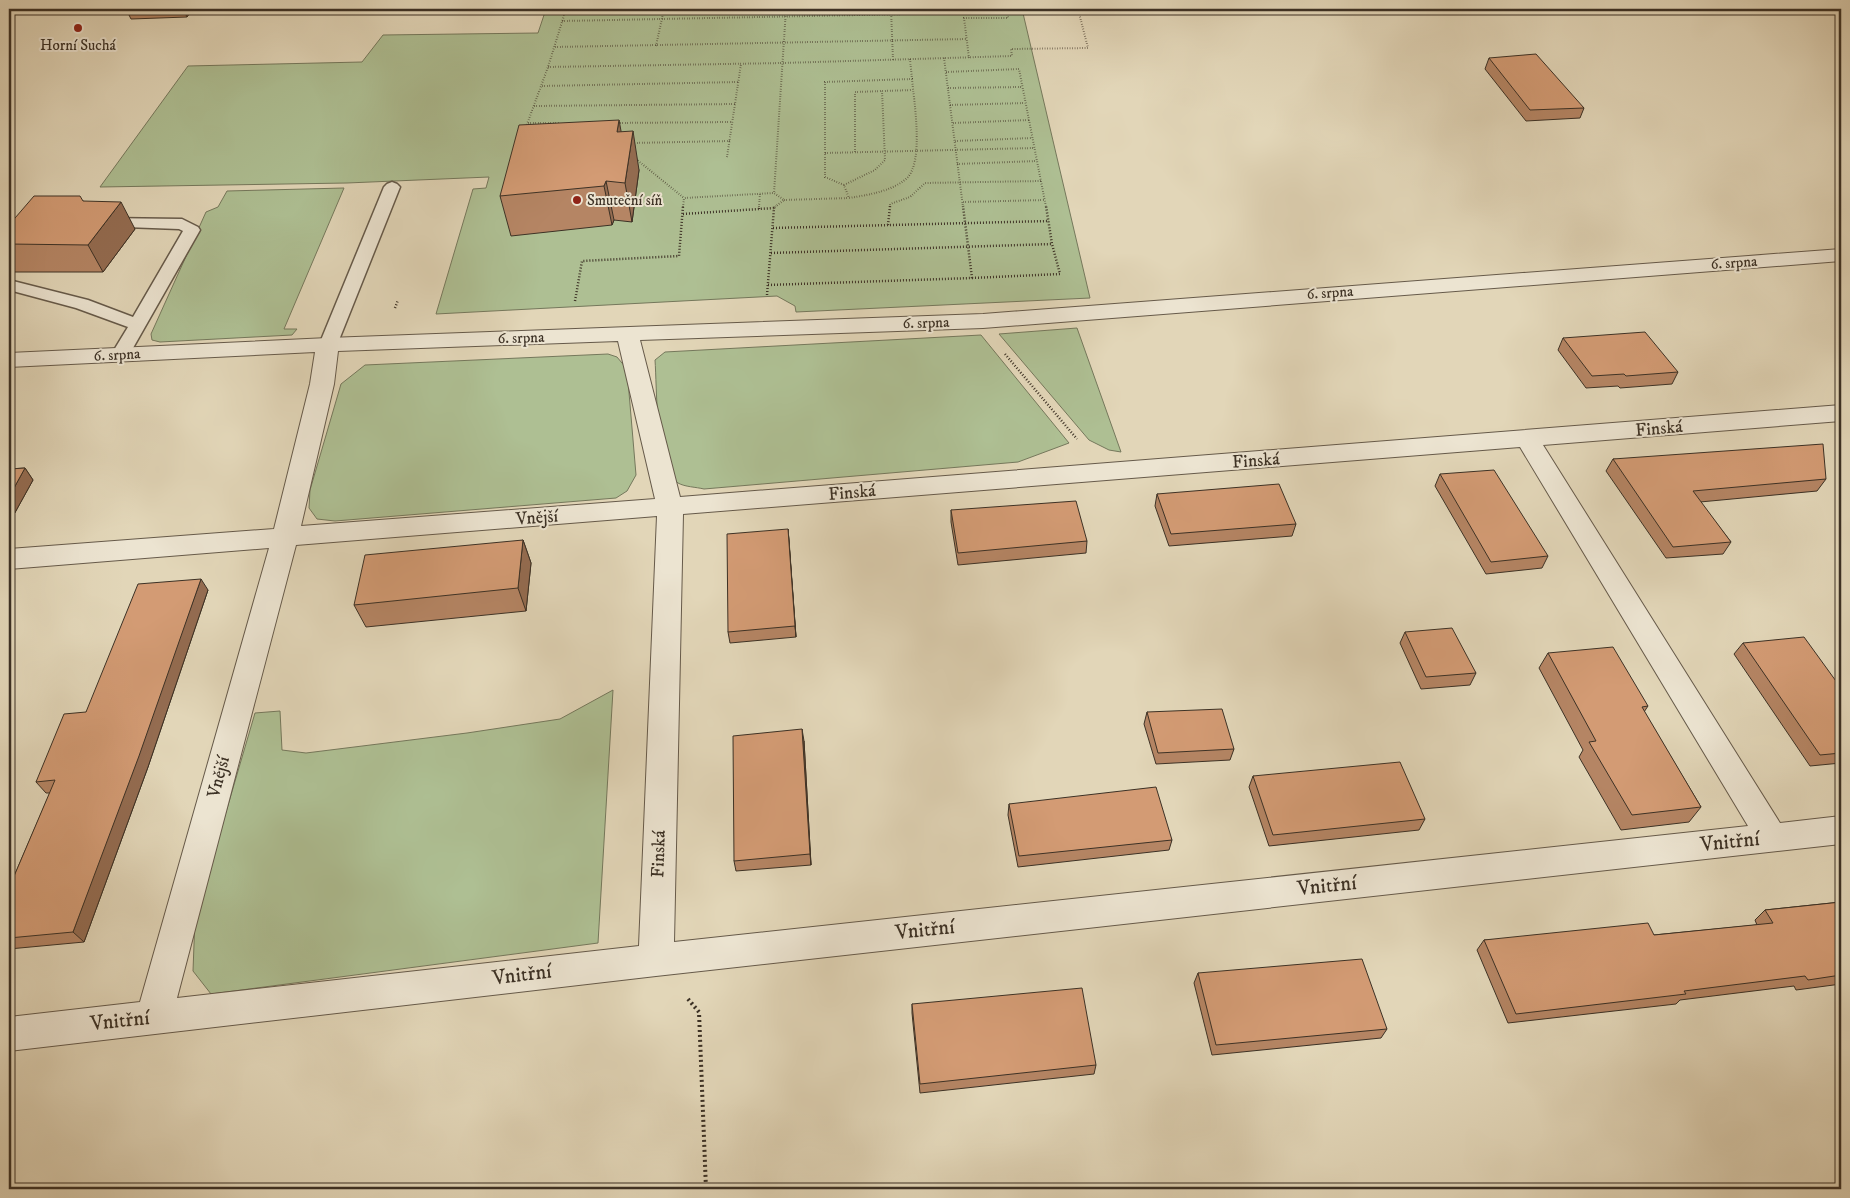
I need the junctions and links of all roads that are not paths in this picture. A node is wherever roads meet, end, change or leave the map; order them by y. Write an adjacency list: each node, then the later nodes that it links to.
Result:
1 (392, 187): 7 (lane)
2 (104, 223): 5 (lane)
3 (1841, 255): 6 (street, 6. srpna)
4 (9, 284): 5 (lane)
5 (138, 325): 8 (lane)
6 (627, 334): 7 (street, 6. srpna); 12 (street, Finská)
7 (328, 345): 8 (street, 6. srpna); 13 (street, Vnější)
8 (120, 355): 9 (street, 6. srpna)
9 (9, 360)
10 (1841, 414): 11 (street, Finská)
11 (1528, 440): 12 (street, Finská); 16 (street)
12 (670, 508): 13 (street, Vnější); 17 (street, Finská)
13 (285, 537): 14 (street, Vnější); 18 (street, Vnější)
14 (9, 559)
15 (1841, 830): 16 (street, Vnitřní)
16 (1772, 838): 17 (street, Vnitřní)
17 (656, 960): 18 (street, Vnitřní)
18 (154, 1017): 19 (street, Vnitřní)
19 (9, 1034)

